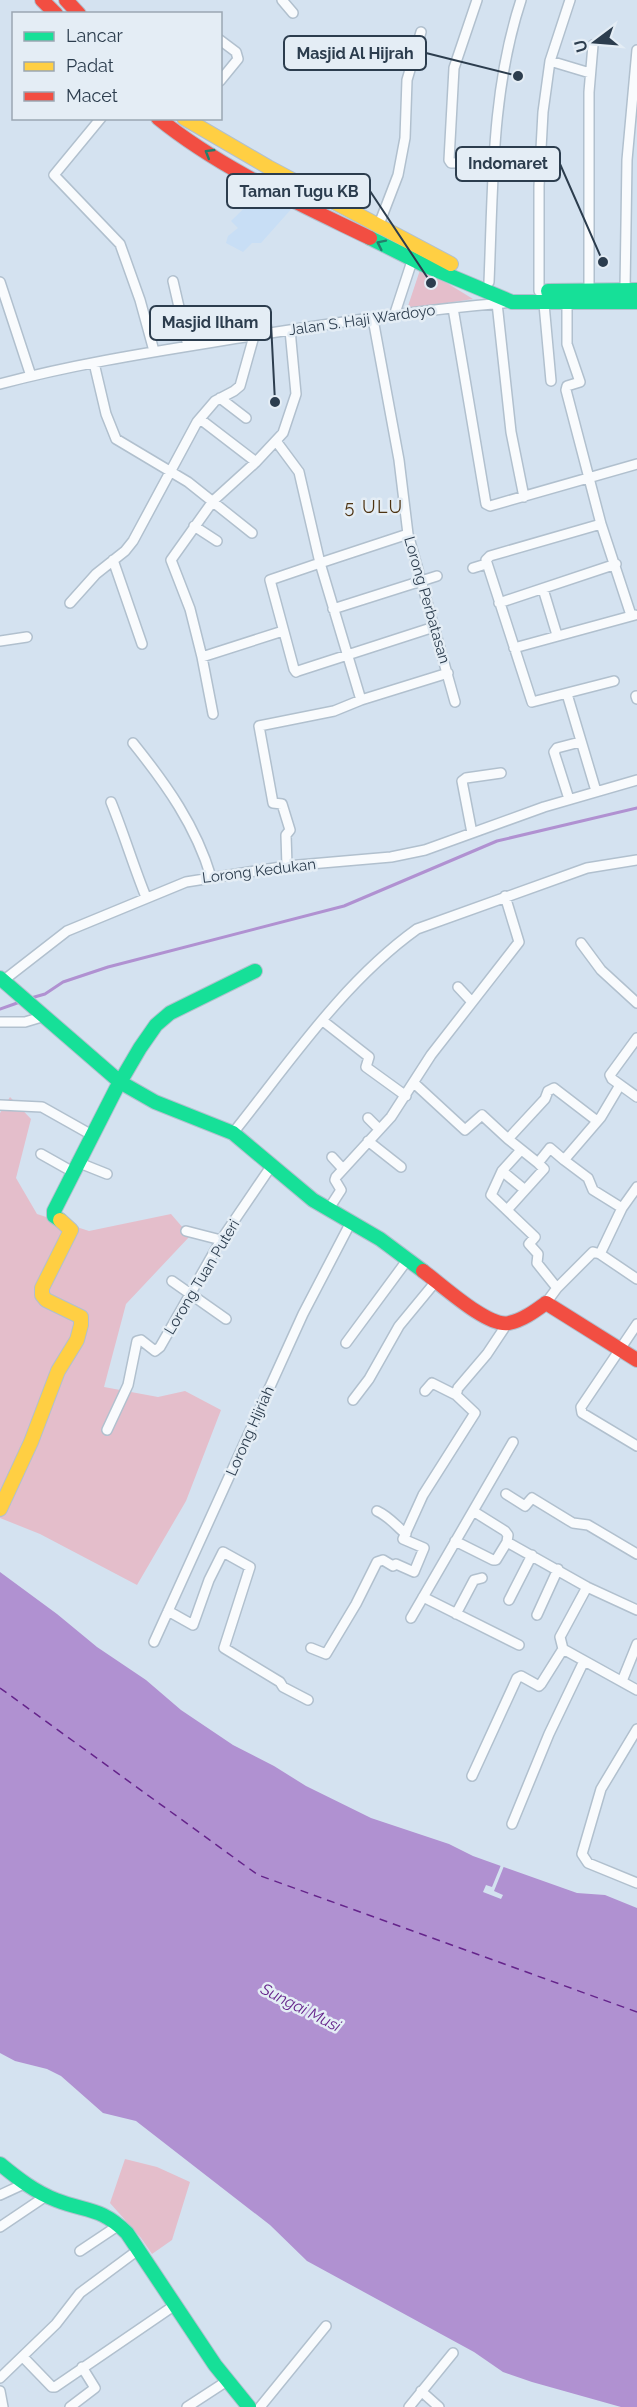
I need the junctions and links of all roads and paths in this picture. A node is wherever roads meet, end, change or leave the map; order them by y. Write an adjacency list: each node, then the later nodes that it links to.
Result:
1 (42, 0): 7 (main road)
2 (66, 0): 8 (main road)
3 (282, 0): 9 (street)
4 (477, 0): 20 (street)
5 (521, 0): 20 (street)
6 (570, 0): 14 (street)
7 (54, 12)
8 (77, 12)
9 (293, 12)
10 (421, 32): 21 (street)
11 (222, 42): 16 (street)
12 (593, 45): 15 (street)
13 (637, 50): 27 (street)
14 (550, 61): 15 (street); 28 (street)
15 (590, 73): 26 (street)
16 (222, 79)
17 (99, 120): 39 (street)
18 (160, 120): 22 (main road, one-way to 18)
19 (188, 120): 21 (main road)
20 (494, 162): 25 (street)
21 (378, 227): 22 (main road)
22 (415, 254): 25 (main road); 29 (main road); 34 (street)
23 (173, 281): 38 (street)
24 (0, 282): 41 (street)
25 (489, 282): 28 (main road)
26 (589, 289): 27 (main road); 28 (main road)
27 (631, 290)
28 (541, 297): 29 (main road); 31 (main road); 42 (street)
29 (512, 302): 30 (street, Jalan S. Haji Wardoyo)
30 (496, 303): 33 (street, Jalan S. Haji Wardoyo); 52 (street)
31 (567, 303): 32 (main road); 51 (street)
32 (637, 303)
33 (453, 308): 34 (street, Jalan S. Haji Wardoyo); 52 (street)
34 (394, 316): 35 (street, Jalan S. Haji Wardoyo)
35 (373, 319): 36 (street, Jalan S. Haji Wardoyo); 57 (street, Lorong Perbatasan)
36 (290, 330): 37 (street, Jalan S. Haji Wardoyo); 47 (street)
37 (254, 336): 38 (street, Jalan S. Haji Wardoyo); 44 (street)
38 (188, 346): 39 (street, Jalan S. Haji Wardoyo)
39 (154, 351): 40 (street, Jalan S. Haji Wardoyo)
40 (93, 363): 41 (street, Jalan S. Haji Wardoyo); 50 (street)
41 (31, 376): 43 (street, Jalan S. Haji Wardoyo)
42 (551, 381)
43 (0, 384)
44 (220, 398): 45 (street); 46 (street)
45 (246, 418)
46 (200, 419): 48 (street); 50 (street)
47 (276, 441): 48 (street); 60 (street)
48 (256, 462): 53 (street)
49 (637, 464): 51 (street)
50 (169, 471): 53 (street); 59 (street)
51 (588, 478): 52 (street); 54 (street)
52 (524, 497)
53 (213, 501): 55 (street); 56 (street)
54 (600, 524): 61 (street); 62 (street)
55 (194, 525): 58 (street); 79 (street)
56 (252, 533)
57 (408, 534): 60 (street); 65 (street, Lorong Perbatasan)
58 (217, 541)
59 (113, 560): 67 (street); 76 (street)
60 (320, 563): 69 (street); 72 (street)
61 (486, 564): 63 (street); 68 (street)
62 (616, 564): 66 (street); 70 (street)
63 (473, 568)
64 (437, 576): 65 (street)
65 (421, 581): 69 (street); 71 (street, Lorong Perbatasan)
66 (543, 589): 68 (street); 73 (street)
67 (70, 603)
68 (499, 603): 77 (street)
69 (333, 609): 78 (street)
70 (634, 615): 73 (street)
71 (434, 627): 78 (street); 80 (street, Lorong Perbatasan)
72 (283, 631): 78 (street); 79 (street)
73 (557, 635): 77 (street)
74 (27, 637): 75 (street)
75 (0, 640)
76 (142, 644)
77 (514, 648): 82 (street)
78 (346, 655): 83 (street)
79 (202, 657): 85 (street)
80 (448, 674): 83 (street); 84 (street, Lorong Perbatasan)
81 (614, 681): 82 (street)
82 (567, 694): 86 (street)
83 (361, 700): 95 (street)
84 (455, 702)
85 (213, 714)
86 (580, 742): 90 (street); 91 (street)
87 (133, 743): 96 (street)
88 (501, 773): 93 (street)
89 (637, 780): 90 (street)
90 (596, 791): 91 (street)
91 (569, 799): 93 (street, Lorong Kedukan)
92 (111, 802): 98 (street)
93 (472, 833): 95 (street, Lorong Kedukan)
94 (637, 860): 97 (street)
95 (287, 866): 96 (street, Lorong Kedukan)
96 (211, 877): 98 (street, Lorong Kedukan)
97 (505, 896): 103 (street); 106 (street)
98 (146, 897): 101 (street, Lorong Kedukan)
99 (581, 943): 104 (street)
100 (255, 971): 109 (main road)
101 (6, 982): 105 (main road)
102 (458, 987): 103 (street)
103 (472, 1002): 110 (street)
104 (637, 1003)
105 (40, 1012): 107 (street); 109 (main road)
106 (323, 1020): 112 (street); 118 (street)
107 (0, 1022)
108 (637, 1038): 111 (street)
109 (120, 1082): 118 (main road); 119 (main road)
110 (414, 1083): 112 (street); 120 (street)
111 (620, 1084): 113 (street); 116 (street)
112 (406, 1096): 117 (street)
113 (637, 1097)
114 (0, 1105): 119 (street)
115 (368, 1118): 117 (street)
116 (597, 1121): 120 (street); 125 (street)
117 (379, 1129): 121 (street)
118 (233, 1132): 127 (main road)
119 (90, 1134): 128 (main road)
120 (508, 1139): 122 (street)
121 (368, 1141): 129 (street); 130 (street)
122 (521, 1150): 126 (street); 131 (street)
123 (41, 1154): 128 (street)
124 (332, 1157): 130 (street)
125 (564, 1160): 126 (street); 136 (street)
126 (538, 1163): 134 (street)
127 (272, 1165): 135 (main road); 140 (street, Lorong Tuan Puteri)
128 (75, 1167): 132 (street); 162 (main road)
129 (401, 1167)
130 (344, 1168): 135 (street)
131 (502, 1171): 134 (street); 137 (street)
132 (107, 1174)
133 (637, 1187): 136 (street)
134 (525, 1190): 137 (street)
135 (328, 1209): 138 (main road)
136 (622, 1209): 141 (street)
137 (507, 1210): 146 (street)
138 (351, 1222): 142 (main road); 176 (street, Lorong Hijriah)
139 (186, 1231): 140 (street)
140 (221, 1240): 147 (street, Lorong Tuan Puteri)
141 (600, 1254): 143 (street); 146 (street)
142 (408, 1259): 144 (main road); 152 (street)
143 (633, 1276)
144 (437, 1280): 150 (main road); 157 (street)
145 (172, 1281): 147 (street)
146 (557, 1288): 148 (street)
147 (190, 1293): 149 (street); 158 (street, Lorong Tuan Puteri)
148 (546, 1303): 150 (main road); 153 (main road)
149 (226, 1319)
150 (507, 1324): 156 (street)
151 (637, 1324): 153 (street)
152 (346, 1343)
153 (619, 1349): 154 (main road); 160 (street)
154 (637, 1360)
155 (425, 1391): 156 (street)
156 (456, 1395): 165 (street)
157 (353, 1400)
158 (107, 1430)
159 (513, 1442): 164 (street)
160 (637, 1446)
161 (506, 1494): 168 (street)
162 (0, 1509)
163 (377, 1511): 165 (street)
164 (473, 1511): 166 (street); 167 (street)
165 (406, 1534): 183 (street)
166 (455, 1541): 167 (street); 173 (street)
167 (507, 1542): 169 (street)
168 (637, 1554)
169 (532, 1555): 170 (street); 174 (street)
170 (558, 1569): 172 (street); 178 (street)
171 (482, 1578): 177 (street)
172 (587, 1587): 175 (street); 184 (street)
173 (423, 1597): 177 (street); 179 (street)
174 (509, 1600)
175 (637, 1610)
176 (168, 1611): 180 (street, Lorong Hijriah); 188 (street)
177 (456, 1614): 182 (street)
178 (537, 1615)
179 (411, 1618)
180 (154, 1642)
181 (637, 1644): 186 (street)
182 (519, 1645)
183 (311, 1647)
184 (563, 1649): 185 (street); 190 (street)
185 (585, 1661): 186 (street); 191 (street)
186 (622, 1681): 187 (street)
187 (637, 1690)
188 (308, 1700)
189 (637, 1729): 192 (street)
190 (472, 1776)
191 (512, 1824)
192 (637, 1883)
193 (3, 2167): 194 (main road)
194 (23, 2182): 195 (street); 196 (main road)
195 (0, 2195)
196 (46, 2196): 197 (main road); 198 (street)
197 (120, 2225): 199 (main road); 200 (street)
198 (0, 2228)
199 (138, 2250): 201 (main road); 204 (street)
200 (80, 2251)
201 (175, 2305): 205 (street); 207 (main road)
202 (326, 2326): 214 (street)
203 (453, 2353): 209 (street)
204 (24, 2356): 205 (street); 206 (street)
205 (82, 2367): 211 (street)
206 (0, 2378)
207 (228, 2381): 212 (street); 213 (main road)
208 (0, 2391): 210 (street)
209 (421, 2391): 215 (street); 216 (street)
210 (3, 2407)
211 (70, 2407)
212 (187, 2407)
213 (249, 2407)
214 (260, 2407)
215 (409, 2407)
216 (439, 2407)

